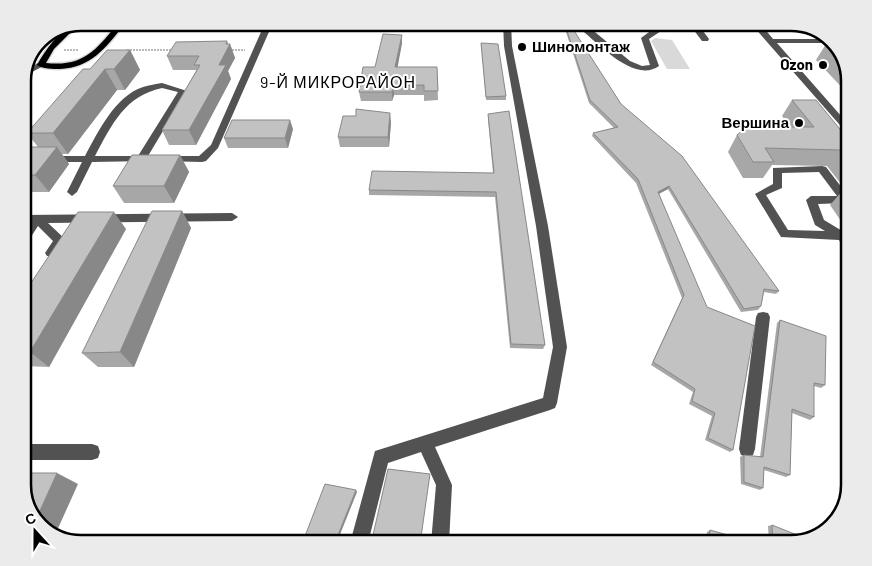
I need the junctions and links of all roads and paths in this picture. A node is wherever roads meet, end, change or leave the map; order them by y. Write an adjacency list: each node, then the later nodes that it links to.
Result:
1 (115, 31): 13 (main road)
2 (266, 31): 16 (street)
3 (507, 31): 34 (street)
4 (588, 31): 5 (street)
5 (655, 31)
6 (699, 31): 9 (street)
7 (762, 31): 10 (street)
8 (65, 34): 12 (main road)
9 (705, 39)
10 (771, 41): 11 (street); 19 (street)
11 (820, 41)
12 (49, 50): 13 (path); 17 (main road)
13 (100, 50): 14 (path); 17 (main road)
14 (181, 50)
15 (229, 50): 16 (path)
16 (258, 50): 22 (street)
17 (40, 65): 18 (street)
18 (33, 69)
19 (841, 121)
20 (31, 159): 21 (street)
21 (87, 159): 22 (street); 22 (street); 23 (street)
22 (141, 159)
23 (72, 192)
24 (841, 194): 31 (street)
25 (841, 199): 30 (street)
26 (232, 217): 28 (street)
27 (31, 219): 28 (street)
28 (37, 219): 29 (street); 32 (street)
29 (31, 228)
30 (841, 233)
31 (841, 236)
32 (44, 263)
33 (763, 317): 35 (street)
34 (425, 443): 38 (street); 39 (street)
35 (747, 449)
36 (31, 452): 37 (street)
37 (92, 452)
38 (361, 535)
39 (441, 535)

